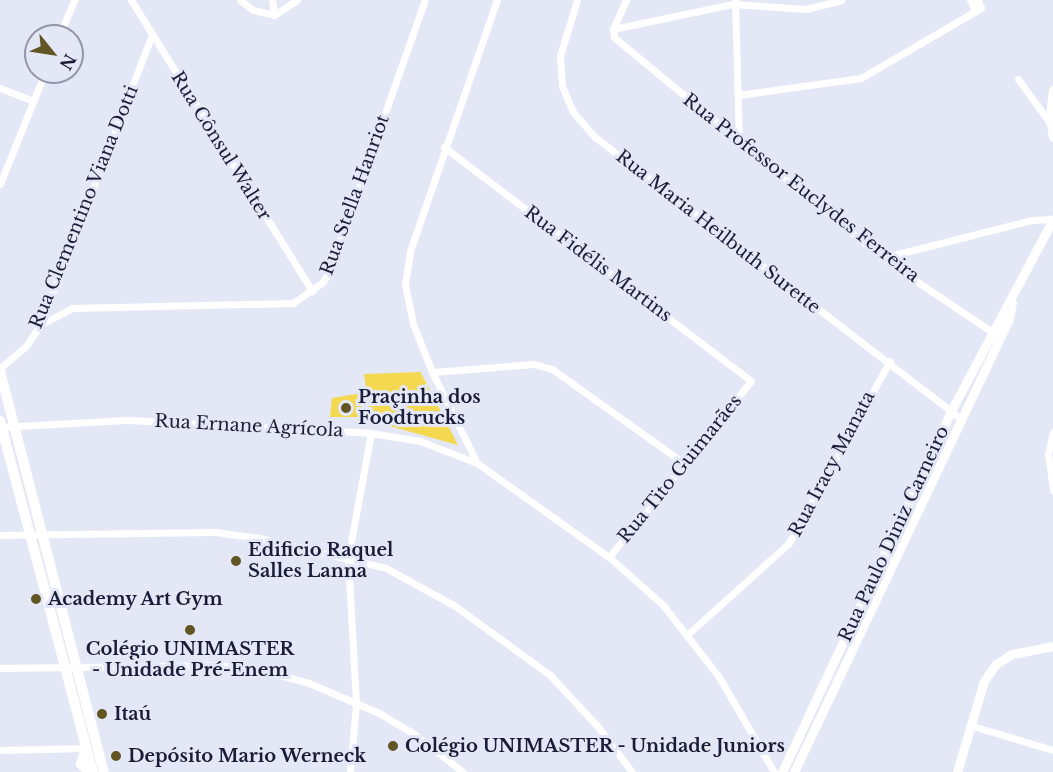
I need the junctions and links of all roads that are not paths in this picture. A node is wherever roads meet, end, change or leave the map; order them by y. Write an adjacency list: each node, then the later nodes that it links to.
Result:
1 (74, 0): 15 (street)
2 (131, 0): 17 (street, Rua Cônsul Walter)
3 (240, 0): 14 (street)
4 (272, 0): 14 (street)
5 (297, 0): 14 (street)
6 (425, 0): 31 (street, Rua Stella Hanriot)
7 (497, 0): 27 (street)
8 (578, 0): 36 (street, Rua Maria Heilbuth Surette)
9 (626, 0): 16 (street)
10 (840, 0): 12 (street)
11 (970, 0): 13 (street)
12 (734, 2): 16 (street); 22 (street)
13 (978, 6): 22 (street)
14 (274, 15)
15 (64, 24)
16 (613, 29): 26 (street, Rua Professor Euclydes Ferreira)
17 (152, 35): 31 (street, Rua Cônsul Walter); 33 (street, Rua Clementino Viana Dotti)
18 (1018, 79): 24 (street)
19 (40, 84): 23 (street)
20 (0, 88): 23 (street)
21 (1053, 90): 24 (street)
22 (738, 95): 26 (street)
23 (34, 101): 28 (street)
24 (1050, 123): 25 (street)
25 (1053, 137)
26 (739, 142): 30 (street, Rua Professor Euclydes Ferreira)
27 (444, 147): 38 (street); 39 (street, Rua Fidélis Martins)
28 (0, 184)
29 (1052, 219): 30 (street); 32 (street, Rua Paulo Diniz Carneiro)
30 (882, 258): 34 (street, Rua Professor Euclydes Ferreira)
31 (312, 291): 33 (street, Rua Stella Hanriot)
32 (1012, 300): 34 (street, Rua Paulo Diniz Carneiro); 35 (street, Rua Paulo Diniz Carneiro)
33 (40, 326): 37 (street, Rua Clementino Viana Dotti)
34 (991, 331): 35 (street, Rua Professor Euclydes Ferreira); 40 (street, Rua Paulo Diniz Carneiro)
35 (1000, 337): 41 (street, Rua Paulo Diniz Carneiro)
36 (890, 361): 40 (street, Rua Maria Heilbuth Surette); 55 (street, Rua Iracy Manata)
37 (0, 369): 43 (main road)
38 (432, 372): 46 (street); 47 (street)
39 (751, 381): 47 (street, Rua Tito Guimarães)
40 (951, 411): 41 (street, Rua Maria Heilbuth Surette); 51 (street, Rua Paulo Diniz Carneiro)
41 (960, 418): 52 (street, Rua Paulo Diniz Carneiro)
42 (0, 425): 43 (street, Rua Ernane Agrícola); 49 (main road)
43 (14, 428): 45 (street, Rua Ernane Agrícola); 49 (main road)
44 (1053, 432): 48 (street)
45 (371, 433): 46 (street, Rua Ernane Agrícola); 54 (street)
46 (477, 463): 53 (street, Rua Ernane Agrícola)
47 (684, 463): 53 (street, Rua Tito Guimarães)
48 (1053, 491)
49 (36, 534): 50 (street); 54 (street); 58 (main road); 59 (main road)
50 (0, 535)
51 (890, 541): 52 (street); 71 (street, Rua Paulo Diniz Carneiro)
52 (899, 546): 72 (street, Rua Paulo Diniz Carneiro)
53 (609, 557): 55 (street, Rua Ernane Agrícola)
54 (348, 558): 60 (street); 69 (street)
55 (688, 634): 70 (street, Rua Ernane Agrícola)
56 (1053, 646): 61 (street)
57 (0, 668): 58 (street)
58 (66, 669): 59 (street); 62 (main road)
59 (78, 669): 60 (street); 65 (main road)
60 (356, 703): 67 (street); 68 (street)
61 (969, 725): 64 (street); 73 (street)
62 (86, 748): 63 (street); 65 (main road); 66 (main road)
63 (0, 750)
64 (1053, 750)
65 (103, 768)
66 (91, 772)
67 (350, 772)
68 (464, 772)
69 (632, 772)
70 (774, 772)
71 (782, 772)
72 (794, 772)
73 (957, 772)

